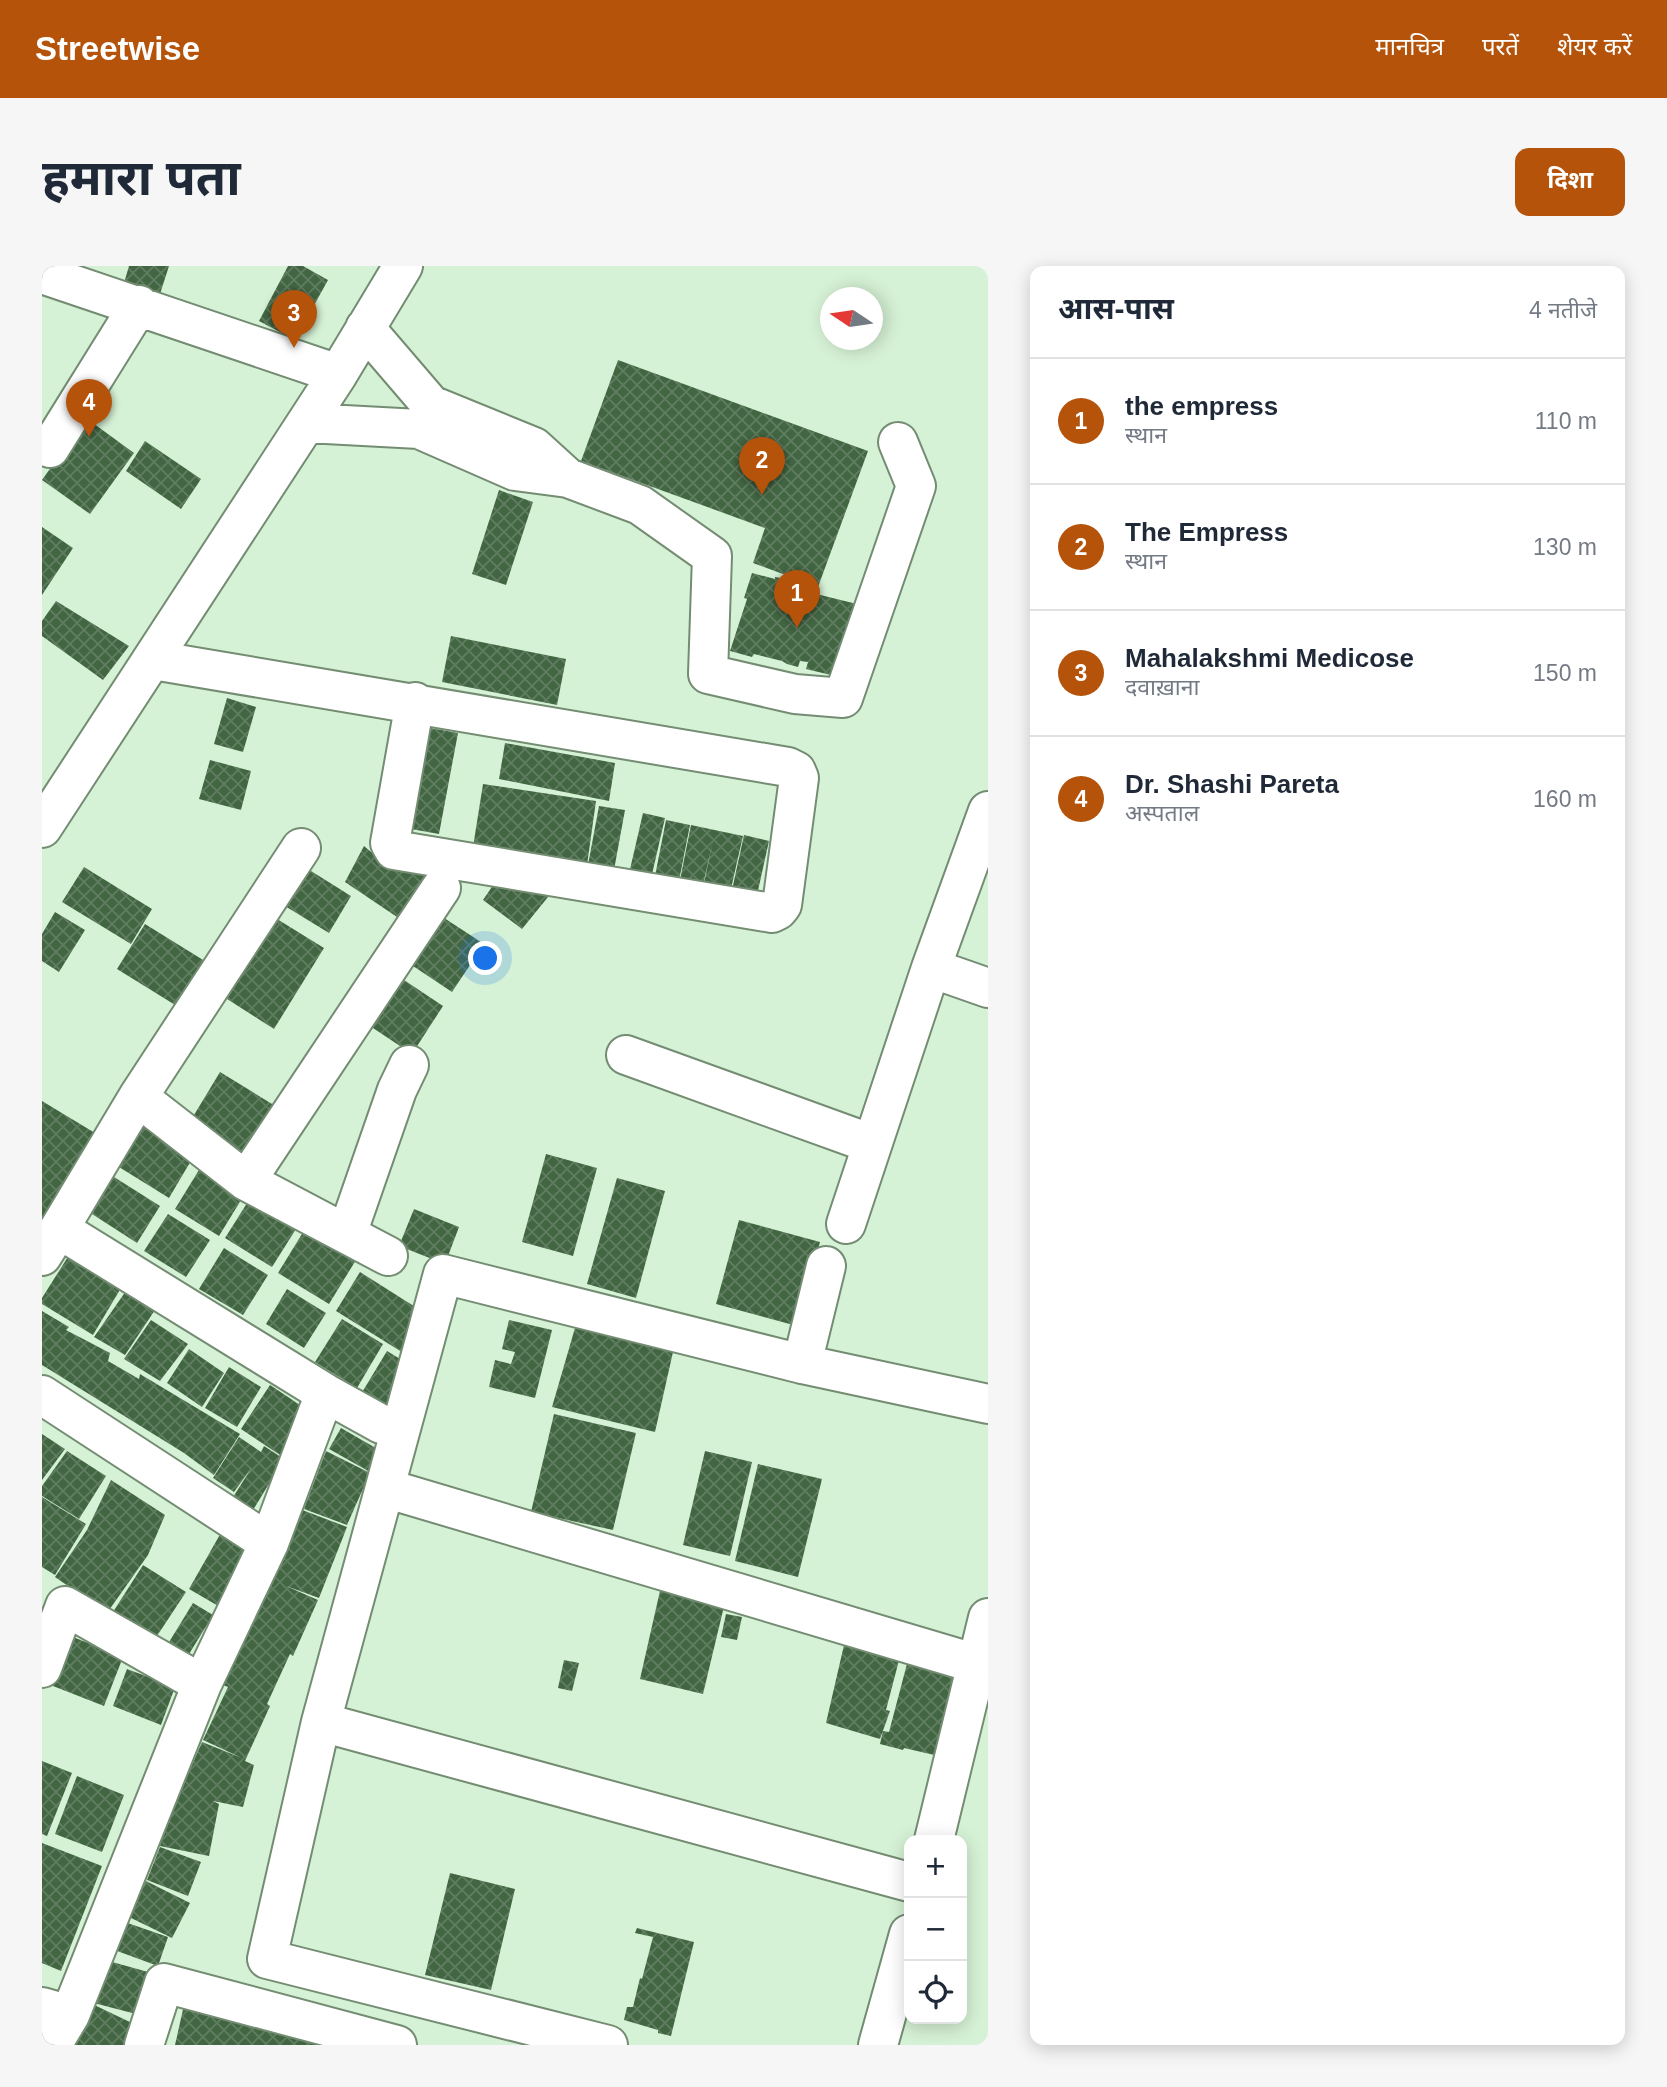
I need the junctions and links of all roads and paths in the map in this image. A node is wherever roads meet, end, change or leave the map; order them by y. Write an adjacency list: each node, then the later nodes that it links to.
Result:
1 (403, 266): 4 (street)
2 (42, 274): 3 (street)
3 (139, 305): 5 (street); 9 (street)
4 (365, 328): 5 (street); 6 (street)
5 (338, 374): 7 (street)
6 (425, 417): 7 (street); 8 (street)
7 (306, 423): 10 (street)
8 (898, 442)
9 (45, 452)
10 (153, 660): 11 (street); 13 (street)
11 (415, 702): 11 (street)
12 (988, 811): 16 (street)
13 (42, 828)
14 (301, 848): 20 (street)
15 (441, 888): 22 (street)
16 (931, 968): 17 (street); 21 (street)
17 (988, 988)
18 (626, 1055): 21 (street)
19 (409, 1065): 24 (street)
20 (138, 1097): 22 (street); 25 (street)
21 (872, 1144): 23 (street)
22 (246, 1181): 24 (street)
23 (846, 1224)
24 (346, 1234): 26 (street)
25 (50, 1242): 29 (street)
26 (388, 1256)
27 (826, 1266): 28 (street)
28 (802, 1364): 31 (street); 33 (street)
29 (325, 1392): 32 (street); 34 (street)
30 (42, 1395): 34 (street)
31 (988, 1404)
32 (381, 1424)
33 (385, 1488): 37 (street); 40 (street)
34 (269, 1543): 39 (street)
35 (54, 1600): 38 (street); 39 (street)
36 (988, 1618): 37 (street)
37 (977, 1664): 41 (street)
38 (42, 1668)
39 (202, 1684): 44 (street)
40 (321, 1723): 42 (street); 47 (street)
41 (935, 1835)
42 (904, 1881)
43 (904, 1952): 48 (street)
44 (55, 2022)
45 (144, 2045): 46 (street)
46 (397, 2045)
47 (608, 2045)
48 (878, 2045)

